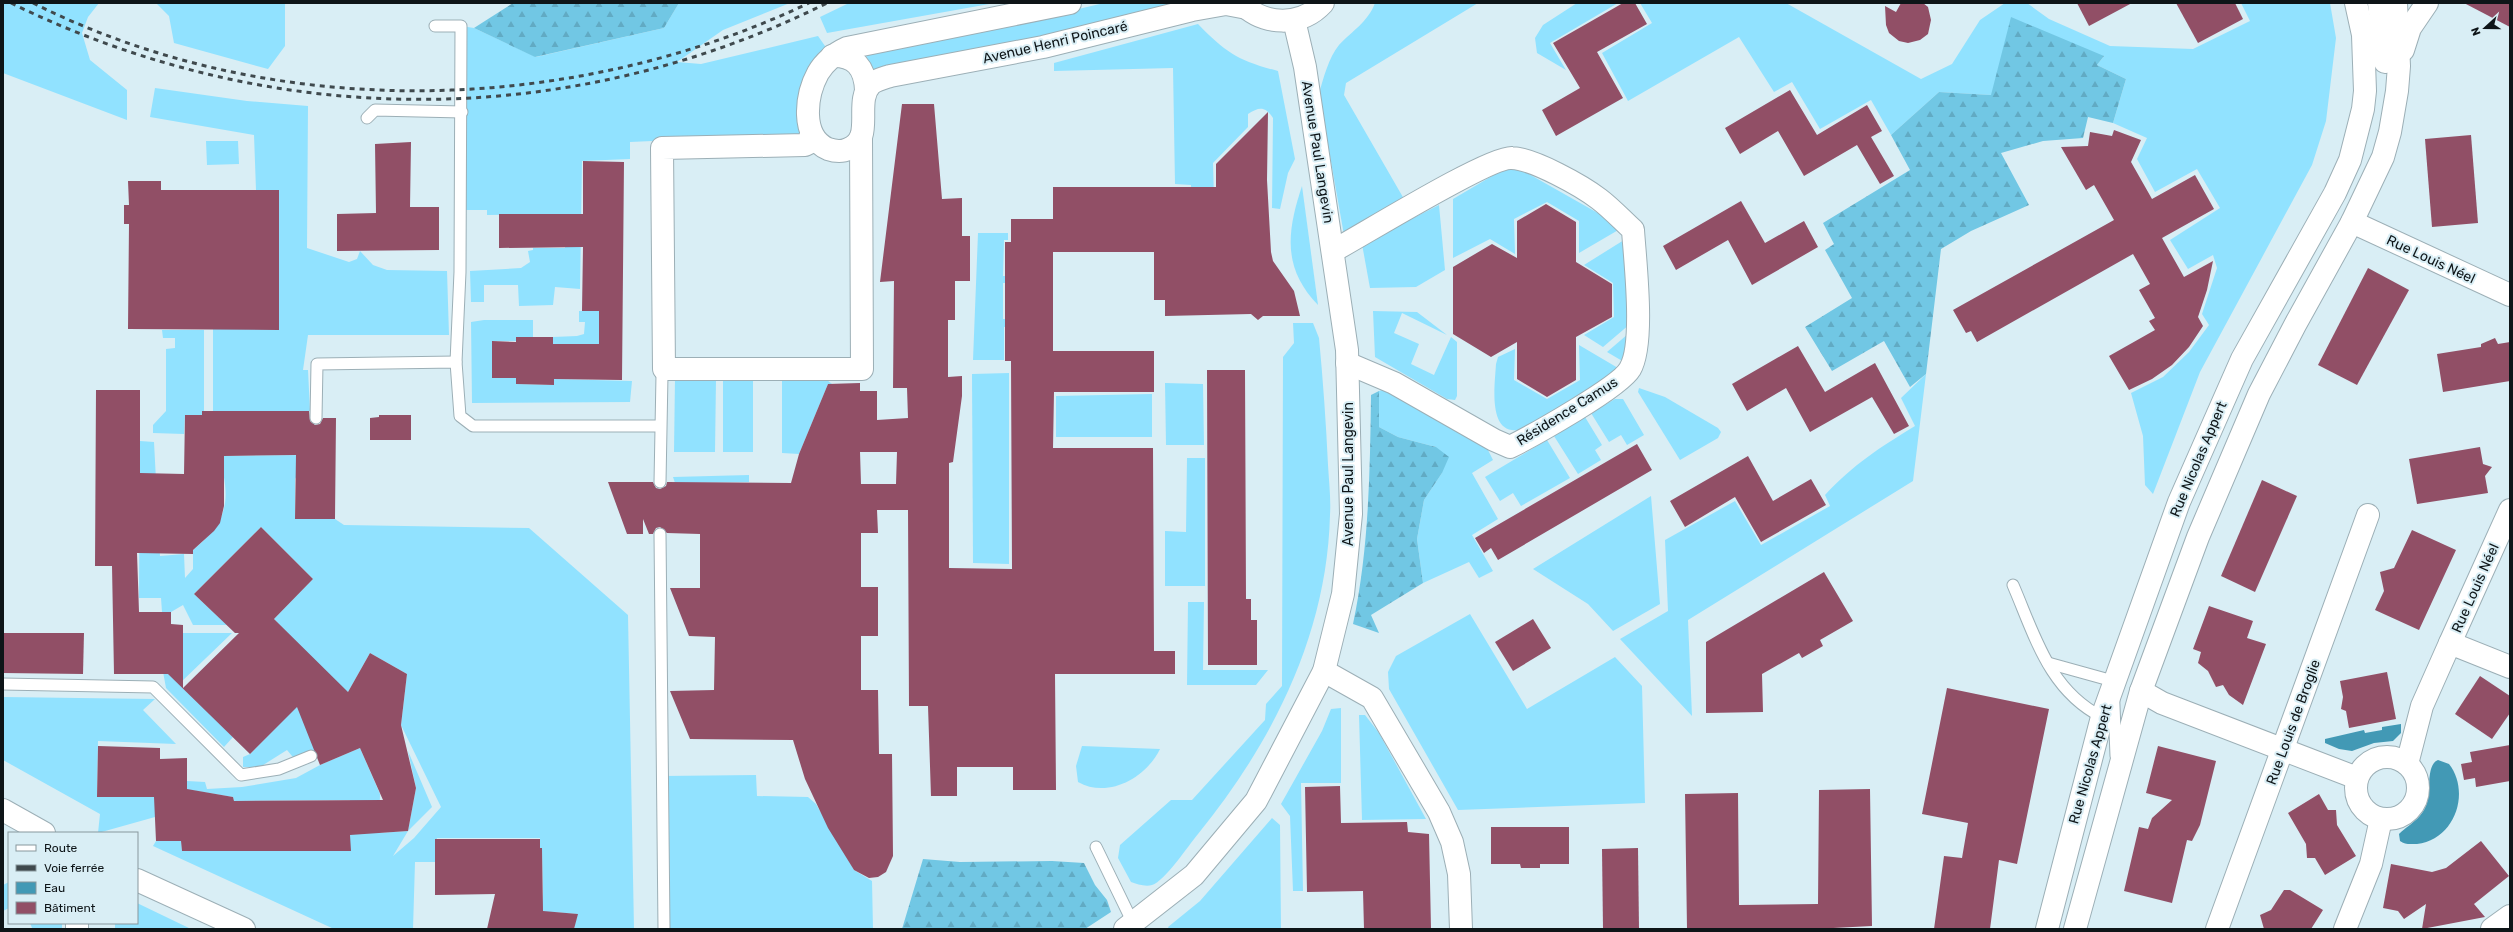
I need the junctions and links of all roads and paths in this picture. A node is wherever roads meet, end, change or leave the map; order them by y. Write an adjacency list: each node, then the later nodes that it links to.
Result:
1 (1070, 3): 10 (street)
2 (1323, 3): 8 (street)
3 (2356, 3): 35 (street, Rue Nicolas Appert)
4 (2379, 3): 17 (street, Rue Nicolas Appert)
5 (2396, 3): 11 (street, Rue Nicolas Appert)
6 (2427, 3): 11 (street)
7 (1244, 6): 8 (street, Avenue Henri Poincaré); 12 (street, Avenue Henri Poincaré)
8 (1294, 20): 19 (street, Avenue Paul Langevin)
9 (435, 26): 13 (lane)
10 (832, 56): 12 (street); 15 (street)
11 (2399, 66): 17 (street, Rue Nicolas Appert)
12 (866, 90): 16 (street)
13 (462, 112): 14 (lane); 21 (lane)
14 (368, 118)
15 (811, 134): 16 (street); 16 (street)
16 (861, 137)
17 (2373, 182): 18 (street, Rue Nicolas Appert)
18 (2352, 222): 20 (street, Rue Louis Néel); 37 (street, Rue Nicolas Appert)
19 (1333, 251): 22 (street, Avenue Paul Langevin); 22 (street, Résidence Camus)
20 (2510, 295)
21 (456, 362): 24 (lane); 25 (lane)
22 (1347, 363): 34 (street, Avenue Paul Langevin)
23 (662, 375): 25 (lane)
24 (316, 418)
25 (660, 426): 26 (lane)
26 (660, 482)
27 (2510, 510): 31 (street, Rue Louis Néel)
28 (2368, 515): 39 (street, Rue Louis de Broglie)
29 (660, 534): 52 (lane)
30 (2013, 586): 32 (lane)
31 (2450, 643): 33 (street); 41 (street, Rue Louis Néel)
32 (2048, 663): 35 (lane); 38 (lane)
33 (2510, 667)
34 (1324, 671): 50 (street, Avenue Paul Langevin); 53 (street)
35 (2113, 681): 38 (street, Rue Nicolas Appert); 42 (lane)
36 (3, 684): 40 (lane)
37 (2141, 691): 39 (street); 42 (street, Rue Nicolas Appert)
38 (2102, 717): 54 (street, Rue Nicolas Appert)
39 (2283, 749): 43 (street); 56 (street, Rue Louis de Broglie)
40 (312, 756)
41 (2407, 764): 43 (street); 45 (street)
42 (2117, 775): 55 (street, Rue Nicolas Appert)
43 (2357, 778): 45 (street)
44 (3, 810): 46 (street)
45 (2380, 819): 57 (street)
46 (42, 832)
47 (1096, 847): 50 (lane)
48 (138, 880): 51 (street)
49 (2510, 916): 58 (street)
50 (1129, 926)
51 (244, 929)
52 (664, 929)
53 (1461, 929)
54 (2047, 929)
55 (2075, 929)
56 (2217, 929)
57 (2345, 929)
58 (2492, 929)

